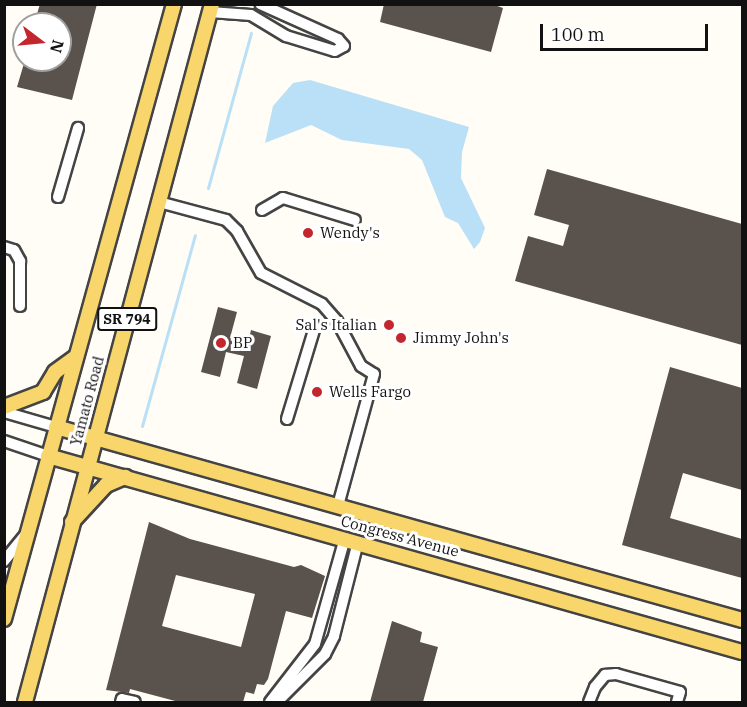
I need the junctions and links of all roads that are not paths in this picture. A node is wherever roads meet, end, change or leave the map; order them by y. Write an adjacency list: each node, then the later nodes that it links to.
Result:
1 (174, 4): 12 (main road, Yamato Road / SR 794)
2 (260, 4): 3 (street)
3 (211, 8): 6 (main road, Yamato Road / SR 794)
4 (78, 128): 5 (street)
5 (58, 197)
6 (159, 202): 17 (main road, Yamato Road / SR 794); 22 (street)
7 (262, 210): 8 (street)
8 (355, 220)
9 (4, 247): 10 (street)
10 (20, 306)
11 (315, 327): 15 (street)
12 (76, 357): 13 (main road); 16 (main road, Yamato Road / SR 794)
13 (4, 407)
14 (4, 412): 16 (street)
15 (287, 419)
16 (56, 427): 17 (main road, Congress Avenue); 19 (main road, Yamato Road / SR 794)
17 (93, 437): 20 (main road, Yamato Road / SR 794); 22 (main road, Congress Avenue)
18 (4, 441): 19 (street)
19 (48, 456): 20 (main road, Congress Avenue); 24 (main road, Yamato Road / SR 794)
20 (86, 467): 21 (main road, Congress Avenue); 23 (main road, Yamato Road / SR 794)
21 (125, 477): 23 (main road); 25 (main road, Congress Avenue)
22 (338, 506): 28 (main road, Congress Avenue)
23 (71, 523): 31 (main road, Yamato Road / SR 794)
24 (29, 530): 26 (street); 27 (main road, Yamato Road / SR 794)
25 (352, 540): 29 (main road, Congress Avenue); 34 (street); 35 (street)
26 (4, 561)
27 (4, 619)
28 (742, 620)
29 (742, 652)
30 (679, 697): 36 (street)
31 (25, 702)
32 (121, 702): 33 (street)
33 (135, 702)
34 (270, 702)
35 (277, 702)
36 (589, 702)

